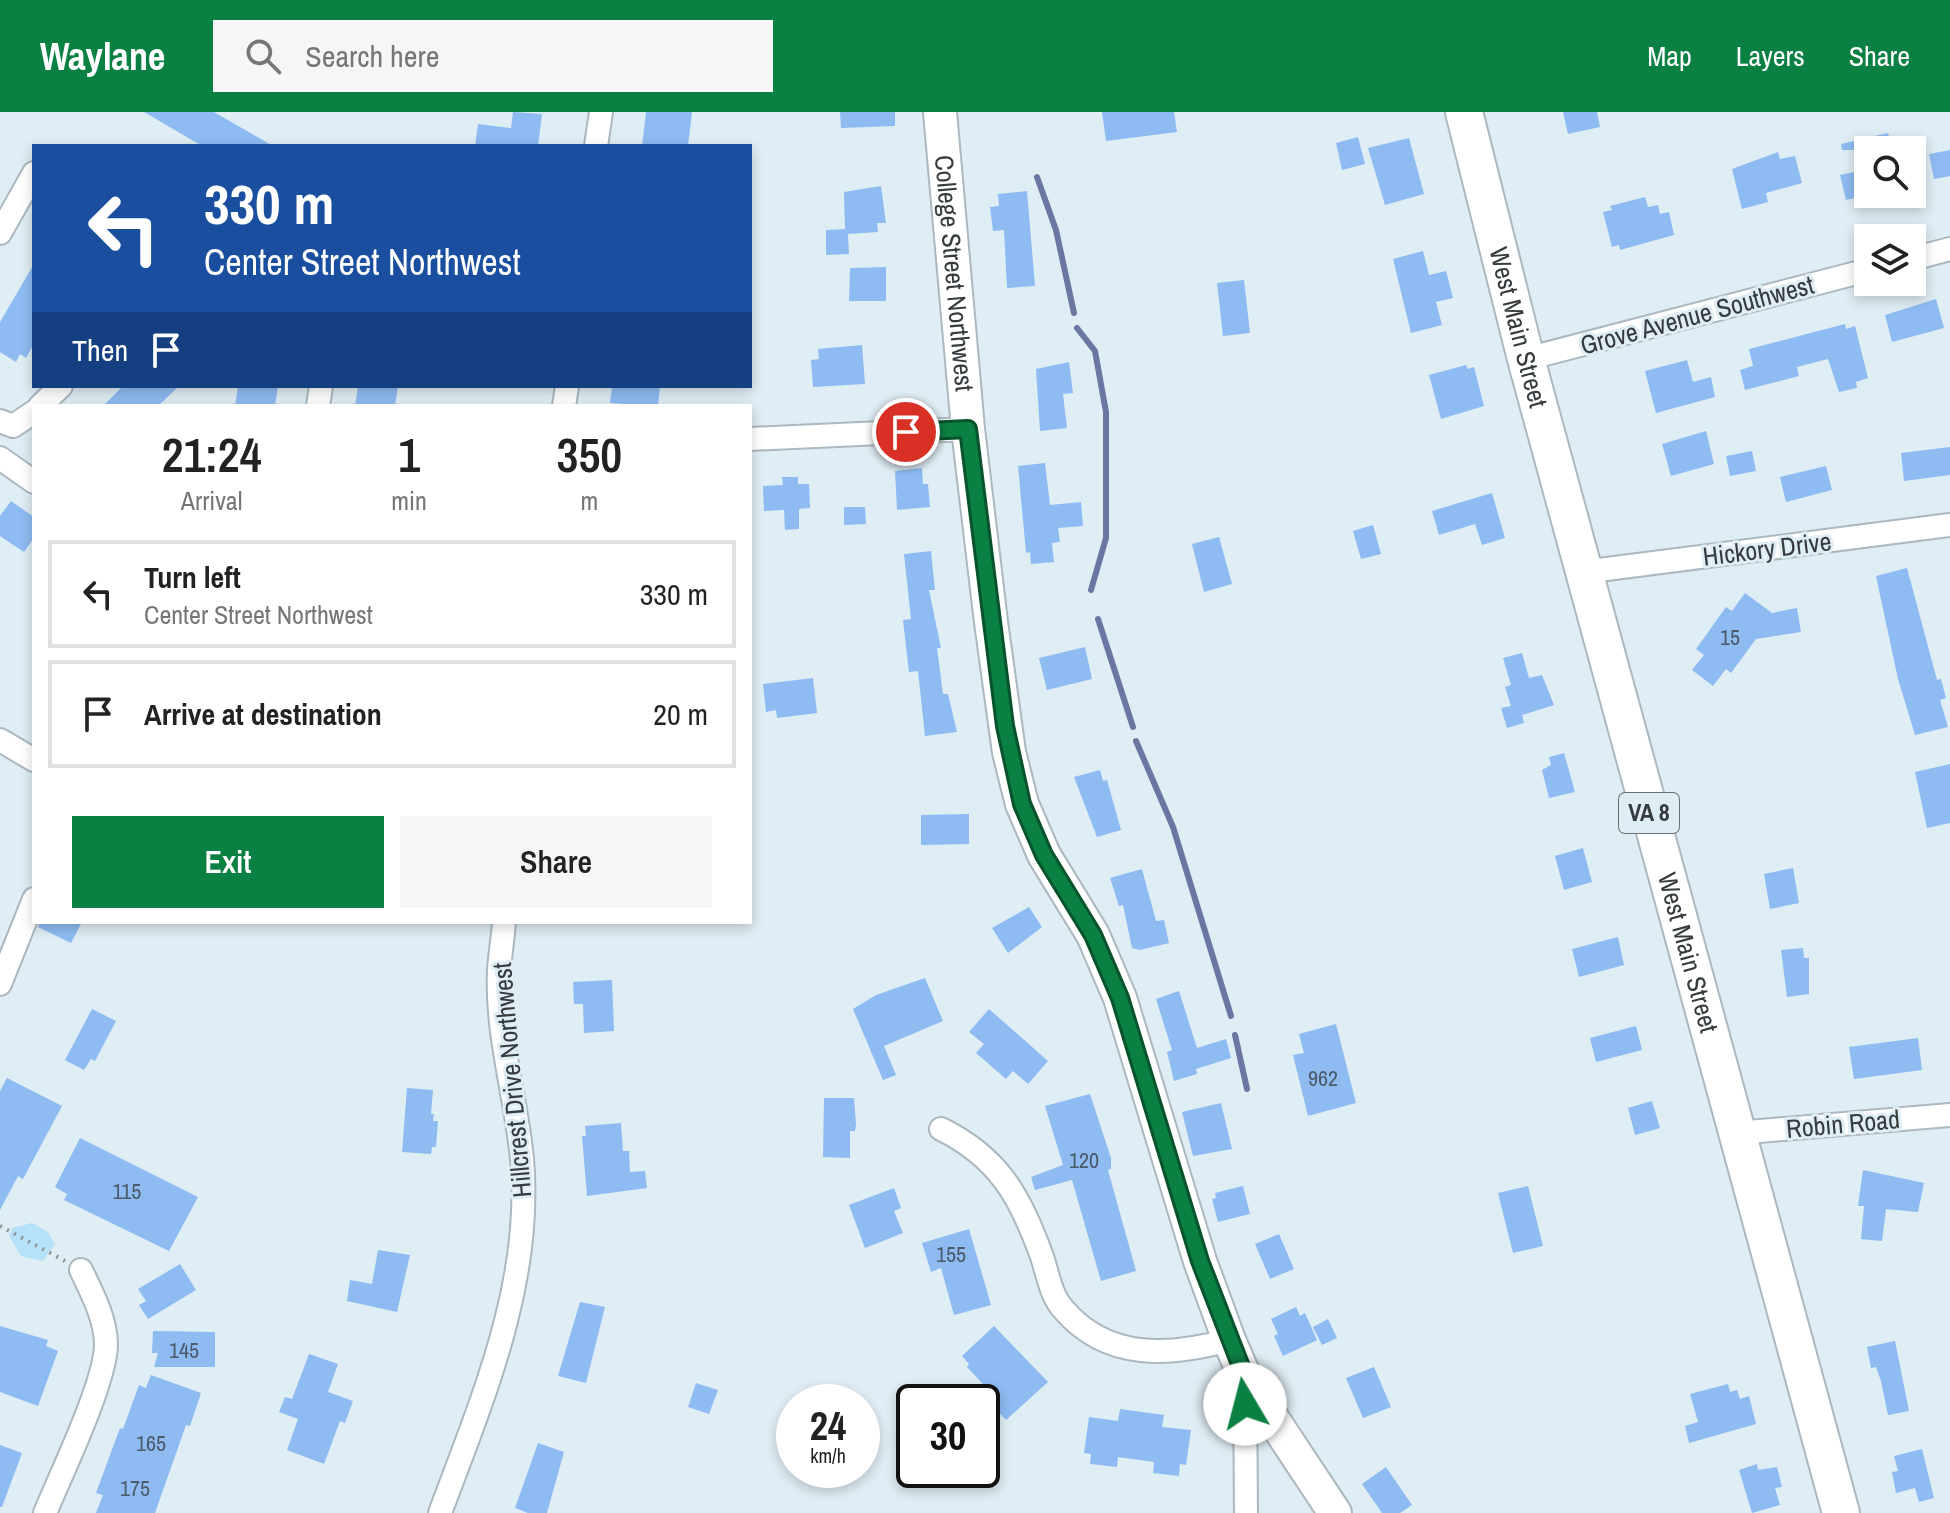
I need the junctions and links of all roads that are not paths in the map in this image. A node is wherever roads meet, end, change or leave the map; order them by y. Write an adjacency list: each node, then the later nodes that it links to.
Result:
1 (601, 112): 4 (street)
2 (940, 112): 15 (street, College Street Northwest)
3 (1464, 112): 10 (main road, West Main Street / VA 8)
4 (596, 144)
5 (32, 177): 6 (street)
6 (0, 233)
7 (1950, 249): 8 (street)
8 (1926, 255)
9 (1854, 274): 10 (street, Grove Avenue Southwest)
10 (1526, 359): 20 (main road, West Main Street / VA 8)
11 (59, 388): 12 (street)
12 (42, 404)
13 (32, 413): 14 (street)
14 (0, 421)
15 (968, 429): 16 (street); 30 (street, College Street Northwest)
16 (752, 439)
17 (0, 458): 18 (street)
18 (32, 481)
19 (1950, 525): 20 (street, Hickory Drive)
20 (1583, 572): 28 (main road, West Main Street / VA 8)
21 (0, 740): 22 (street)
22 (32, 759)
23 (32, 904): 25 (street)
24 (504, 924): 33 (street, Hillcrest Drive Northwest)
25 (0, 984)
26 (1950, 1115): 28 (street, Robin Road)
27 (941, 1129): 30 (street)
28 (1736, 1133): 36 (main road, West Main Street / VA 8)
29 (81, 1270): 32 (street)
30 (1229, 1340): 31 (street, College Street Northwest)
31 (1245, 1377): 34 (street); 35 (street, College Street Northwest)
32 (45, 1513)
33 (440, 1513)
34 (1246, 1513)
35 (1335, 1513)
36 (1841, 1513)

